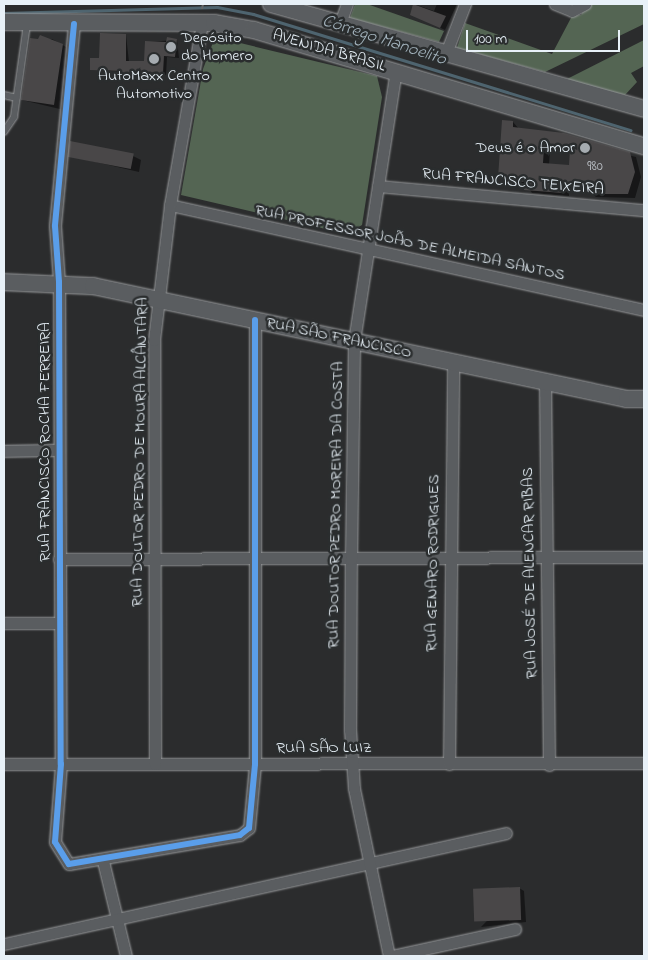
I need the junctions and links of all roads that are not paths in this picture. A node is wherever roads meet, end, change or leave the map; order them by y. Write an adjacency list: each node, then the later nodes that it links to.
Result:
1 (271, 4): 8 (main road, AVENIDA BRASIL)
2 (347, 4): 8 (street)
3 (465, 4): 11 (street)
4 (555, 4): 5 (street)
5 (582, 7)
6 (4, 22): 7 (main road, AVENIDA BRASIL)
7 (27, 22): 9 (main road, AVENIDA BRASIL); 14 (lane)
8 (340, 23): 11 (main road, AVENIDA BRASIL)
9 (74, 24): 10 (main road, AVENIDA BRASIL); 23 (street, RUA FRANCISCO ROCHA FERREIRA)
10 (202, 24): 12 (main road, AVENIDA BRASIL); 19 (street, RUA DOUTOR PEDRO DE MOURA ALCÂNTARA)
11 (446, 53): 15 (main road, AVENIDA BRASIL)
12 (396, 70): 17 (main road, AVENIDA BRASIL); 18 (street, RUA DOUTOR PEDRO MOREIRA DA COSTA)
13 (4, 95): 14 (lane)
14 (17, 98): 16 (lane)
15 (644, 109)
16 (4, 132)
17 (644, 146)
18 (378, 186): 20 (street, RUA FRANCISCO TEIXEIRA); 21 (street, RUA DOUTOR PEDRO MOREIRA DA COSTA)
19 (170, 205): 21 (street, RUA PROFESSOR JOÃO DE ALMEIDA SANTOS); 24 (street, RUA DOUTOR PEDRO DE MOURA ALCÂNTARA)
20 (644, 210)
21 (368, 251): 25 (street, RUA PROFESSOR JOÃO DE ALMEIDA SANTOS); 27 (street, RUA DOUTOR PEDRO MOREIRA DA COSTA)
22 (4, 282): 23 (main road, RUA SÃO FRANCISCO)
23 (59, 282): 24 (main road, RUA SÃO FRANCISCO); 31 (street, RUA FRANCISCO ROCHA FERREIRA)
24 (157, 299): 26 (main road, RUA SÃO FRANCISCO); 35 (street, RUA DOUTOR PEDRO DE MOURA ALCÂNTARA)
25 (644, 310)
26 (255, 320): 27 (main road, RUA SÃO FRANCISCO); 36 (street)
27 (354, 341): 28 (main road, RUA SÃO FRANCISCO); 39 (street, RUA DOUTOR PEDRO MOREIRA DA COSTA)
28 (453, 362): 29 (main road, RUA SÃO FRANCISCO); 37 (street, RUA GENARO RODRIGUES)
29 (544, 381): 30 (main road, RUA SÃO FRANCISCO); 33 (street, RUA JOSÉ DE ALENCAR RIBAS)
30 (644, 399)
31 (58, 450): 32 (street); 38 (street, RUA FRANCISCO ROCHA FERREIRA)
32 (4, 451)
33 (546, 557): 34 (street); 37 (street); 49 (street, RUA JOSÉ DE ALENCAR RIBAS)
34 (644, 557)
35 (153, 558): 36 (street); 38 (street); 45 (street, RUA DOUTOR PEDRO DE MOURA ALCÂNTARA)
36 (252, 558): 39 (street); 46 (street)
37 (448, 558): 39 (street); 48 (street, RUA GENARO RODRIGUES)
38 (59, 559): 41 (street, RUA FRANCISCO ROCHA FERREIRA)
39 (351, 559): 47 (street, RUA DOUTOR PEDRO MOREIRA DA COSTA)
40 (4, 623): 41 (street)
41 (60, 623): 44 (street, RUA FRANCISCO ROCHA FERREIRA)
42 (644, 763): 49 (street, RUA SÃO LUIZ)
43 (4, 764): 44 (street, RUA SÃO LUIZ)
44 (61, 764): 45 (street, RUA SÃO LUIZ); 51 (street, RUA FRANCISCO ROCHA FERREIRA)
45 (155, 764): 46 (street, RUA SÃO LUIZ)
46 (255, 764): 47 (street, RUA SÃO LUIZ); 51 (street)
47 (352, 764): 48 (street, RUA SÃO LUIZ); 52 (street, RUA DOUTOR PEDRO MOREIRA DA COSTA)
48 (449, 764): 49 (street, RUA SÃO LUIZ)
49 (549, 765)
50 (506, 833): 52 (street)
51 (103, 861): 53 (street)
52 (370, 864): 53 (street); 57 (street, RUA DOUTOR PEDRO MOREIRA DA COSTA)
53 (116, 919): 55 (street); 56 (street)
54 (515, 929): 57 (street)
55 (4, 944)
56 (126, 956)
57 (391, 956)

